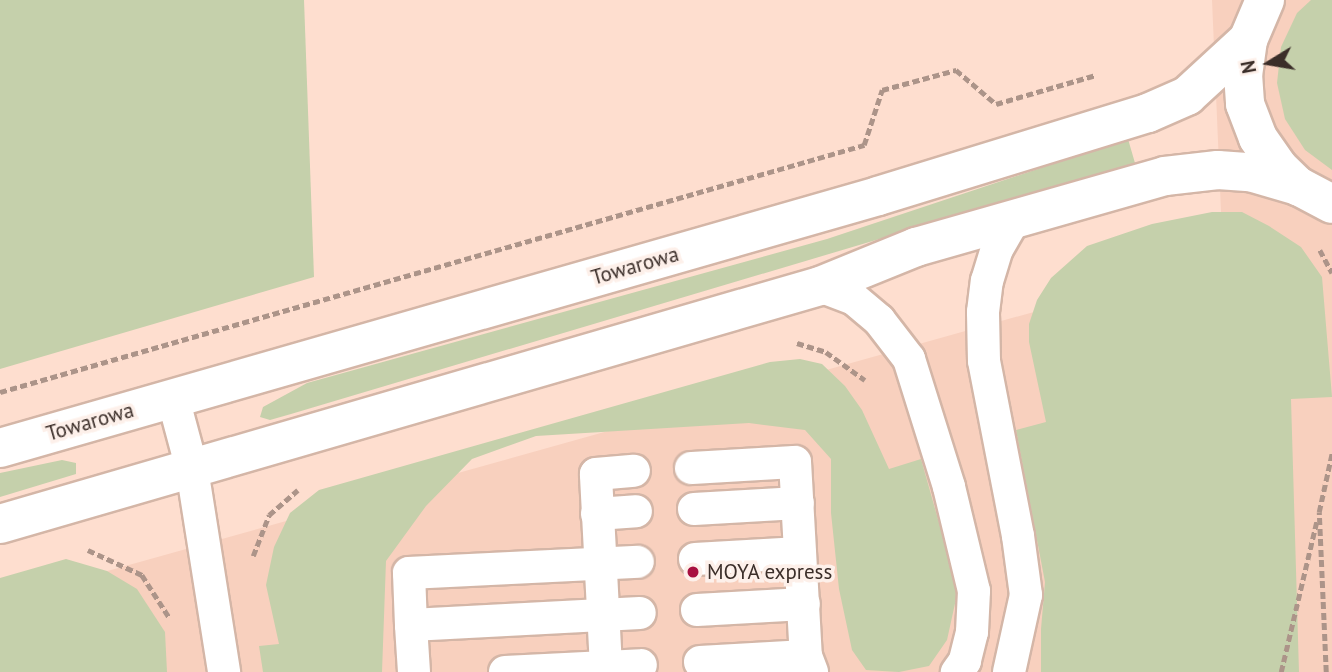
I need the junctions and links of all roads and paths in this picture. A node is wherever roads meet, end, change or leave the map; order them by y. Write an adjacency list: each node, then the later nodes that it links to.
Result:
1 (1265, 0): 2 (street)
2 (1248, 40): 4 (street); 13 (street, Towarowa)
3 (1110, 71): 12 (path)
4 (1298, 186): 5 (street); 6 (street)
5 (1332, 204)
6 (1014, 219): 9 (street); 46 (lane)
7 (1319, 249): 8 (path)
8 (1332, 273)
9 (820, 286): 17 (street); 45 (lane)
10 (790, 341): 11 (path)
11 (868, 383)
12 (0, 392)
13 (173, 398): 14 (street, Towarowa); 17 (lane)
14 (0, 447)
15 (1332, 453): 23 (path)
16 (691, 468): 20 (lane)
17 (192, 469): 25 (street); 37 (lane)
18 (634, 471): 24 (lane)
19 (306, 482): 28 (path)
20 (797, 503): 21 (lane); 27 (lane)
21 (694, 509)
22 (636, 511): 24 (lane)
23 (1319, 512): 47 (path); 48 (path)
24 (597, 514): 31 (lane)
25 (0, 524)
26 (86, 550): 37 (path)
27 (800, 553): 29 (lane); 32 (lane)
28 (252, 558)
29 (695, 559)
30 (638, 562): 31 (lane)
31 (601, 564): 35 (lane); 36 (lane)
32 (804, 604): 33 (lane); 39 (lane)
33 (697, 610)
34 (640, 613): 35 (lane)
35 (603, 615): 36 (lane); 41 (lane)
36 (411, 625): 43 (lane)
37 (218, 629): 42 (lane)
38 (700, 662): 39 (lane)
39 (809, 664)
40 (641, 665): 41 (lane)
41 (606, 667): 44 (lane)
42 (224, 672)
43 (414, 672)
44 (505, 672)
45 (957, 672)
46 (1009, 672)
47 (1281, 672)
48 (1326, 672)

